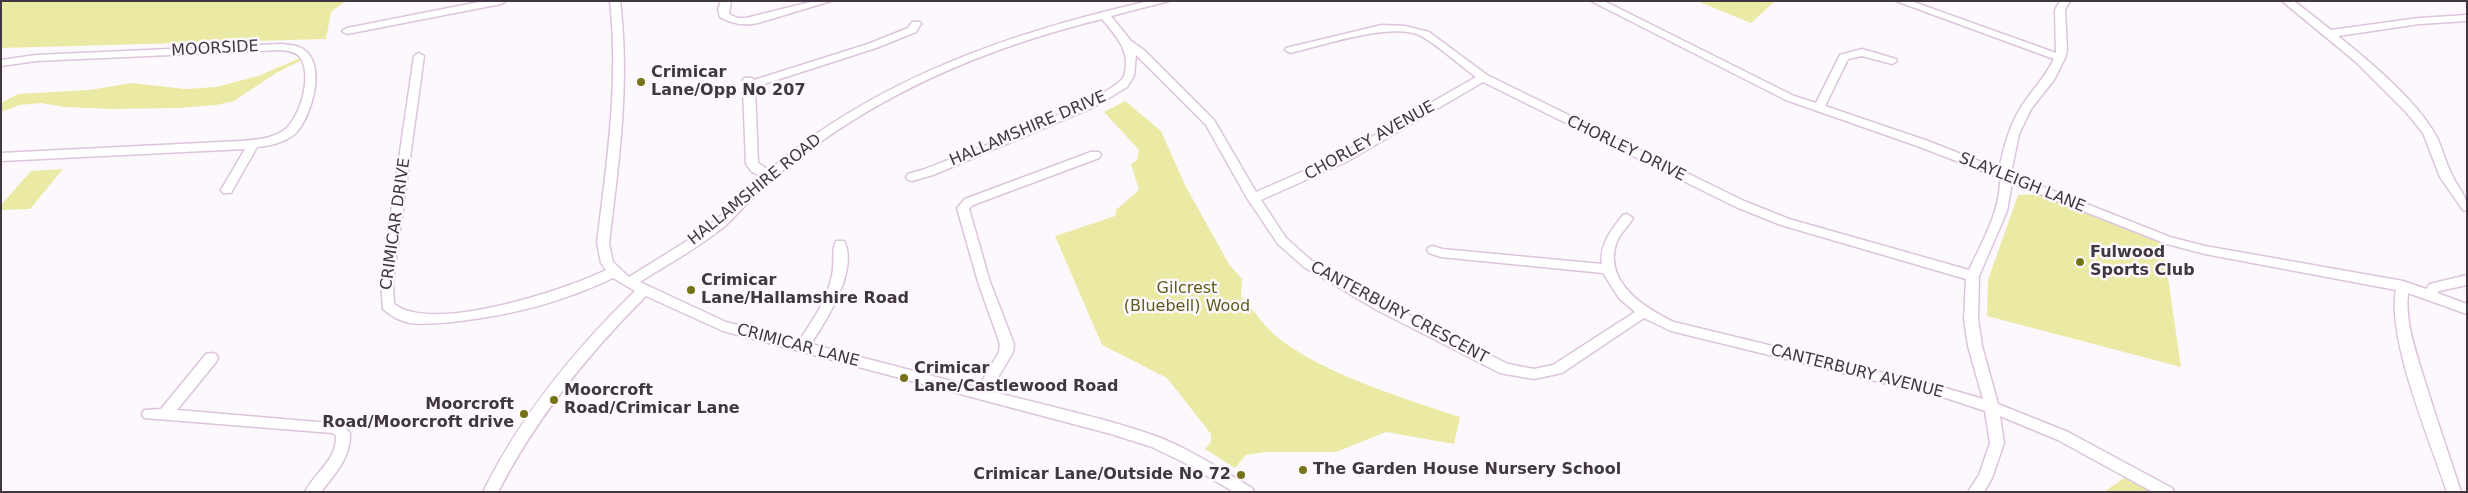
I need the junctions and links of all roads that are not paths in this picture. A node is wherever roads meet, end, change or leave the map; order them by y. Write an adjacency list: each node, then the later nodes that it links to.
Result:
1 (501, 1): 13 (street)
2 (615, 1): 38 (street)
3 (726, 1): 4 (street)
4 (826, 1)
5 (1164, 1): 10 (street, HALLAMSHIRE ROAD)
6 (1596, 1): 24 (street, SLAYLEIGH LANE)
7 (1901, 1): 20 (street)
8 (2065, 1): 20 (street)
9 (2287, 1): 14 (street)
10 (1105, 15): 15 (street); 28 (street, HALLAMSHIRE ROAD)
11 (2467, 18): 14 (street)
12 (916, 24): 28 (street)
13 (347, 32)
14 (2328, 34): 33 (street)
15 (1127, 43): 18 (street); 19 (street, CANTERBURY CRESCENT)
16 (1290, 50): 23 (street, CHORLEY DRIVE)
17 (419, 56): 38 (street, CRIMICAR DRIVE)
18 (1132, 57): 19 (street); 29 (street, HALLAMSHIRE DRIVE)
19 (1146, 58): 32 (street, CANTERBURY CRESCENT)
20 (2060, 58): 30 (street)
21 (1892, 61): 24 (street)
22 (1, 64): 25 (street, MOORSIDE)
23 (1483, 76): 32 (street, CHORLEY AVENUE); 39 (street, CHORLEY DRIVE)
24 (1819, 108): 30 (street, SLAYLEIGH LANE)
25 (253, 144): 27 (street, MOORSIDE); 31 (street)
26 (1095, 155): 49 (street)
27 (1, 157)
28 (770, 175): 41 (street, HALLAMSHIRE ROAD)
29 (912, 177)
30 (2005, 177): 39 (street); 42 (street, SLAYLEIGH LANE)
31 (227, 190)
32 (1253, 198): 46 (street, CANTERBURY CRESCENT)
33 (2467, 207)
34 (1627, 218): 37 (street, CANTERBURY AVENUE)
35 (840, 244): 47 (street)
36 (1433, 250): 37 (street)
37 (1610, 269): 46 (street, CANTERBURY AVENUE)
38 (614, 272): 41 (street, CRIMICAR LANE)
39 (1973, 276): 50 (street)
40 (2467, 280): 44 (street)
41 (629, 283): 43 (street, CRIMICAR LANE)
42 (2403, 286): 44 (street, SLAYLEIGH LANE); 58 (street)
43 (644, 290): 47 (street, CRIMICAR LANE); 54 (street)
44 (2430, 294): 45 (street, SLAYLEIGH LANE)
45 (2467, 309)
46 (1644, 312): 50 (street, CANTERBURY AVENUE)
47 (801, 348): 49 (street, CRIMICAR LANE)
48 (211, 358): 52 (street)
49 (982, 393): 55 (street, CRIMICAR LANE)
50 (1992, 407): 56 (street); 57 (street, CANTERBURY AVENUE)
51 (149, 414): 52 (street)
52 (165, 415): 53 (street)
53 (312, 492)
54 (490, 492)
55 (1247, 492)
56 (1975, 492)
57 (2167, 492)
58 (2454, 492)

